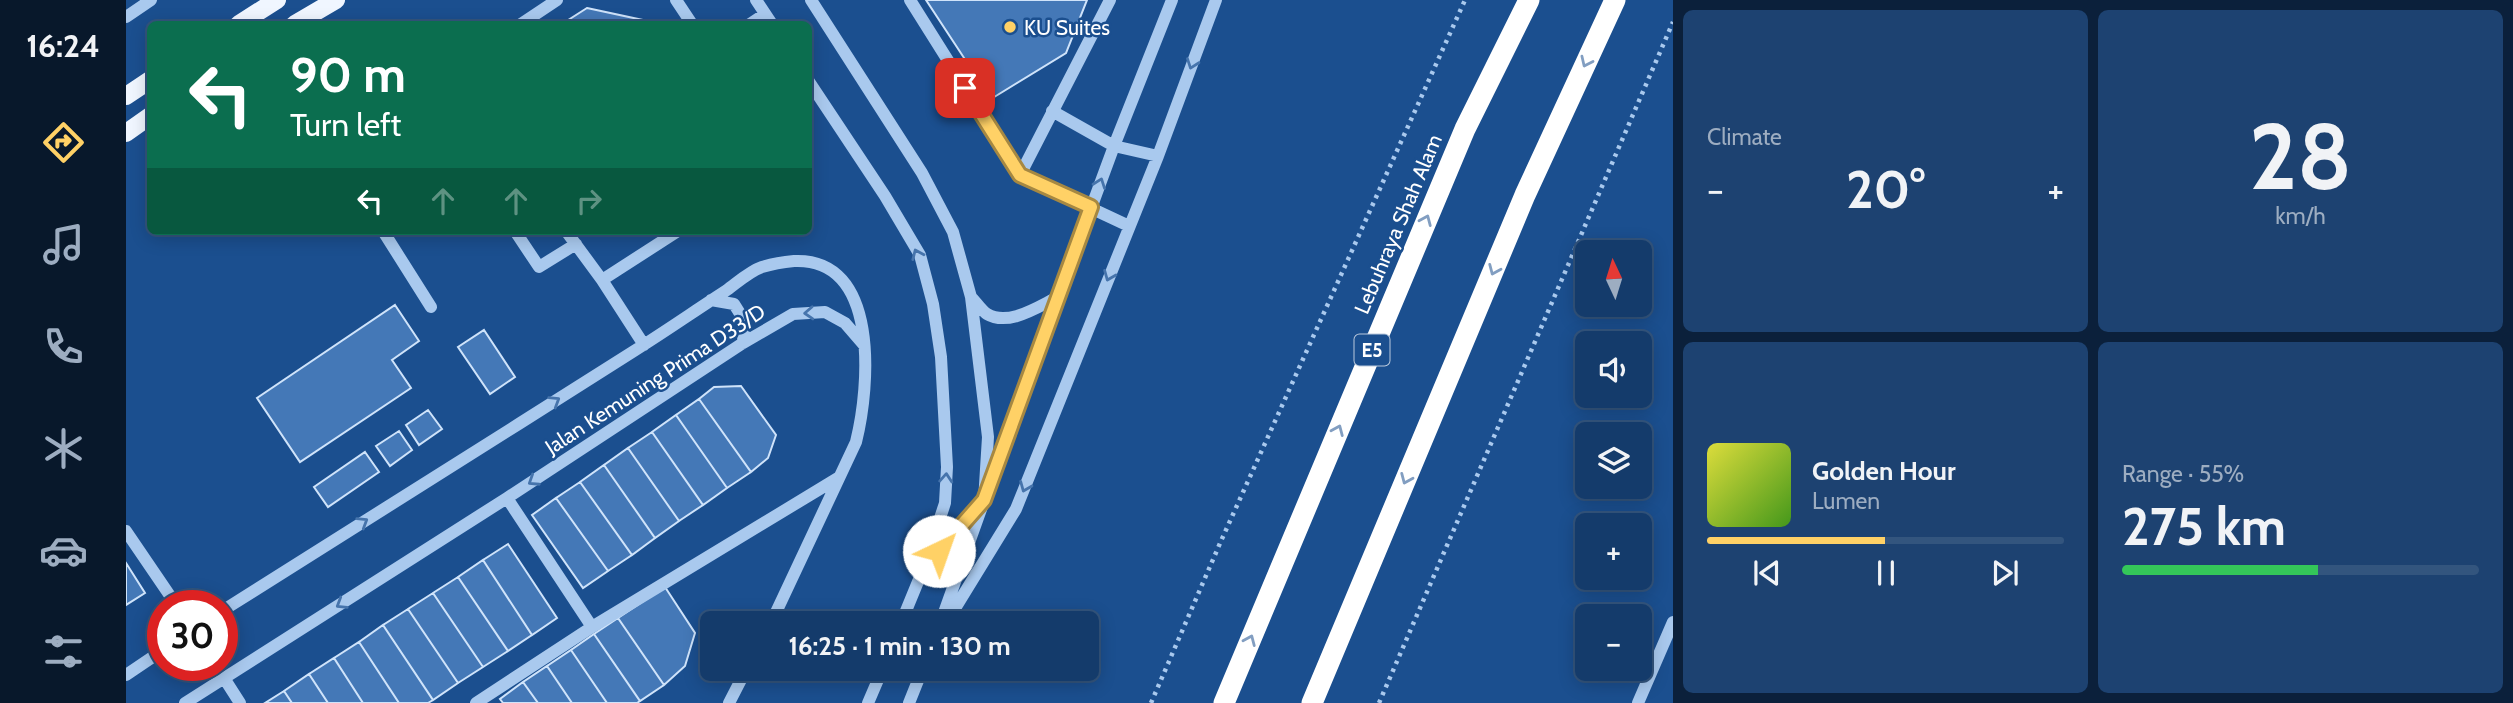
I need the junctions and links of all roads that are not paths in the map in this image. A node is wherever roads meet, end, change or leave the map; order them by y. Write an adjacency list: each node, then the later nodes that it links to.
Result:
1 (151, 0): 14 (street)
2 (277, 0): 16 (main road)
3 (336, 0): 17 (main road)
4 (557, 0): 18 (street)
5 (676, 0): 19 (street)
6 (756, 0): 15 (street)
7 (811, 0): 37 (street)
8 (910, 0): 28 (street)
9 (1110, 0): 23 (street)
10 (1172, 0): 26 (street)
11 (1216, 0): 27 (street, one-way to 27)
12 (1529, 0): 71 (highway, Lebuhraya Shah Alam / E5, one-way to 12)
13 (1615, 0): 72 (highway, one-way to 72)
14 (126, 17)
15 (768, 19)
16 (248, 21)
17 (300, 21)
18 (526, 21)
19 (690, 21)
20 (147, 82): 22 (main road)
21 (812, 86): 48 (street, one-way to 21)
22 (126, 96)
23 (1052, 111): 26 (street); 28 (street)
24 (147, 118): 25 (main road)
25 (126, 133)
26 (1114, 146): 27 (street); 29 (street, one-way to 26)
27 (1157, 156): 30 (street)
28 (1020, 175): 29 (street)
29 (1091, 207): 30 (street); 38 (street)
30 (1129, 226): 54 (street, one-way to 54)
31 (386, 235): 40 (street)
32 (518, 235): 35 (street)
33 (569, 235): 35 (street)
34 (658, 236): 36 (street)
35 (576, 244): 36 (street)
36 (602, 280): 42 (street)
37 (971, 297): 38 (street); 46 (street)
38 (1058, 297): 46 (street)
39 (712, 300): 41 (street); 42 (street, Jalan Kemuning Prima D33/D); 43 (street, Jalan Kemuning Prima D33/D)
40 (431, 307)
41 (743, 343): 43 (street, Jalan Kemuning Prima D33/D, one-way to 41); 45 (street, Jalan Kemuning Prima D33/D, one-way to 45)
42 (644, 345): 50 (street, Jalan Kemuning Prima D33/D, one-way to 42)
43 (864, 345): 44 (street)
44 (839, 477): 51 (street); 56 (street)
45 (507, 498): 56 (street); 58 (street, Jalan Kemuning Prima D33/D, one-way to 58)
46 (984, 500): 48 (street); 53 (street)
47 (126, 531): 49 (street)
48 (924, 567): 52 (street)
49 (166, 590)
50 (238, 601)
51 (777, 611)
52 (906, 611)
53 (944, 611)
54 (954, 611)
55 (1673, 622): 73 (street)
56 (592, 627): 67 (street)
57 (147, 661): 59 (street)
58 (238, 669)
59 (126, 675)
60 (219, 681): 65 (street, Jalan Kemuning Prima D33/D)
61 (226, 681): 66 (street)
62 (740, 681): 68 (street)
63 (877, 681): 69 (street)
64 (918, 681): 70 (street)
65 (185, 703)
66 (240, 703)
67 (476, 703)
68 (729, 703)
69 (868, 703)
70 (909, 703)
71 (1224, 703)
72 (1312, 703)
73 (1638, 703)

